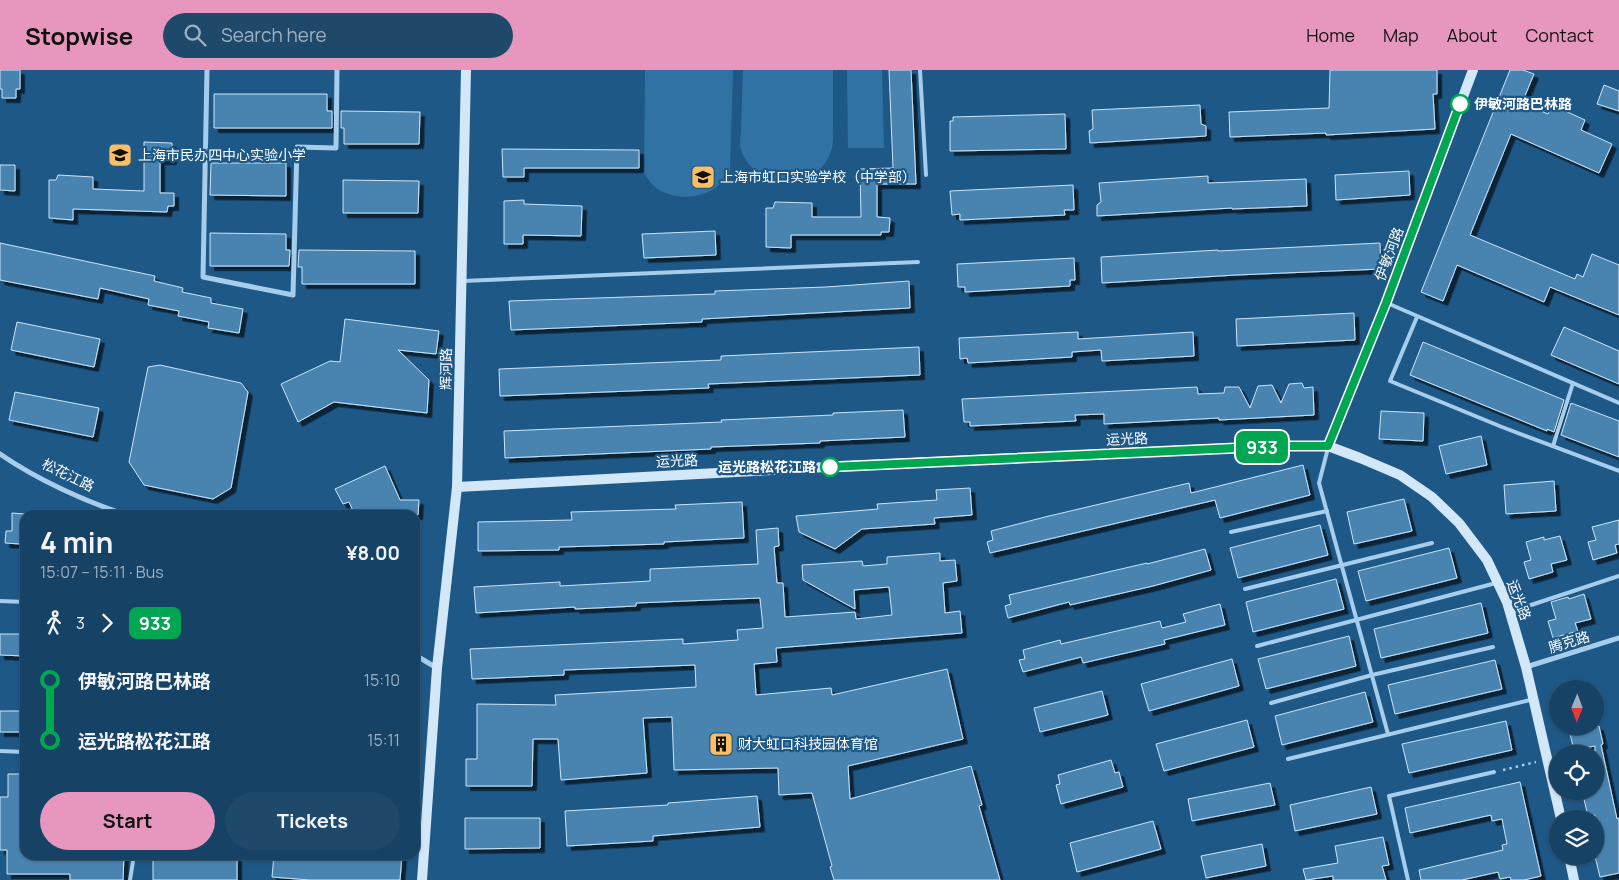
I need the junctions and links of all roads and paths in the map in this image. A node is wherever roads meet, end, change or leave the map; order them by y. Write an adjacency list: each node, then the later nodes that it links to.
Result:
1 (207, 70): 2 (street)
2 (337, 70)
3 (466, 70): 8 (street, 辉河路)
4 (920, 70): 6 (lane)
5 (1472, 70): 9 (street, 伊敏河路)
6 (926, 175)
7 (918, 262): 8 (lane)
8 (461, 281): 17 (street, 辉河路)
9 (1386, 303): 10 (lane); 13 (street, 伊敏河路)
10 (1417, 317): 11 (lane); 14 (lane)
11 (1572, 383): 12 (lane); 14 (lane)
12 (1619, 402)
13 (1328, 446): 17 (street, 运光路); 19 (lane); 24 (street, 运光路)
14 (1553, 446): 16 (lane)
15 (0, 454): 18 (street, 松花江路)
16 (1619, 472)
17 (457, 486): 35 (street, 辉河路)
18 (110, 510)
19 (1327, 511): 20 (lane); 22 (lane)
20 (1231, 532)
21 (1432, 544): 22 (lane)
22 (1342, 565): 25 (lane); 29 (lane)
23 (1619, 576): 28 (lane)
24 (1498, 583): 28 (street, 运光路); 29 (lane)
25 (1245, 589)
26 (0, 601): 27 (lane)
27 (20, 602)
28 (1510, 613): 34 (street, 运光路)
29 (1357, 620): 31 (lane); 36 (lane)
30 (1619, 638): 34 (street, 腾克路)
31 (1257, 646)
32 (1493, 647): 36 (lane)
33 (420, 658): 35 (street)
34 (1526, 667): 37 (street, 运光路)
35 (437, 668): 49 (street)
36 (1372, 676): 38 (lane); 39 (lane)
37 (1534, 699): 39 (lane); 43 (street, 运光路)
38 (1271, 703)
39 (1388, 734): 42 (lane)
40 (0, 751): 41 (lane)
41 (20, 752)
42 (1288, 758)
43 (1548, 759): 44 (path); 45 (street, 运光路)
44 (1494, 772): 50 (lane)
45 (1559, 810)
46 (133, 860): 48 (lane)
47 (1571, 865): 51 (street)
48 (130, 880)
49 (422, 880)
50 (1408, 880)
51 (1574, 880)

